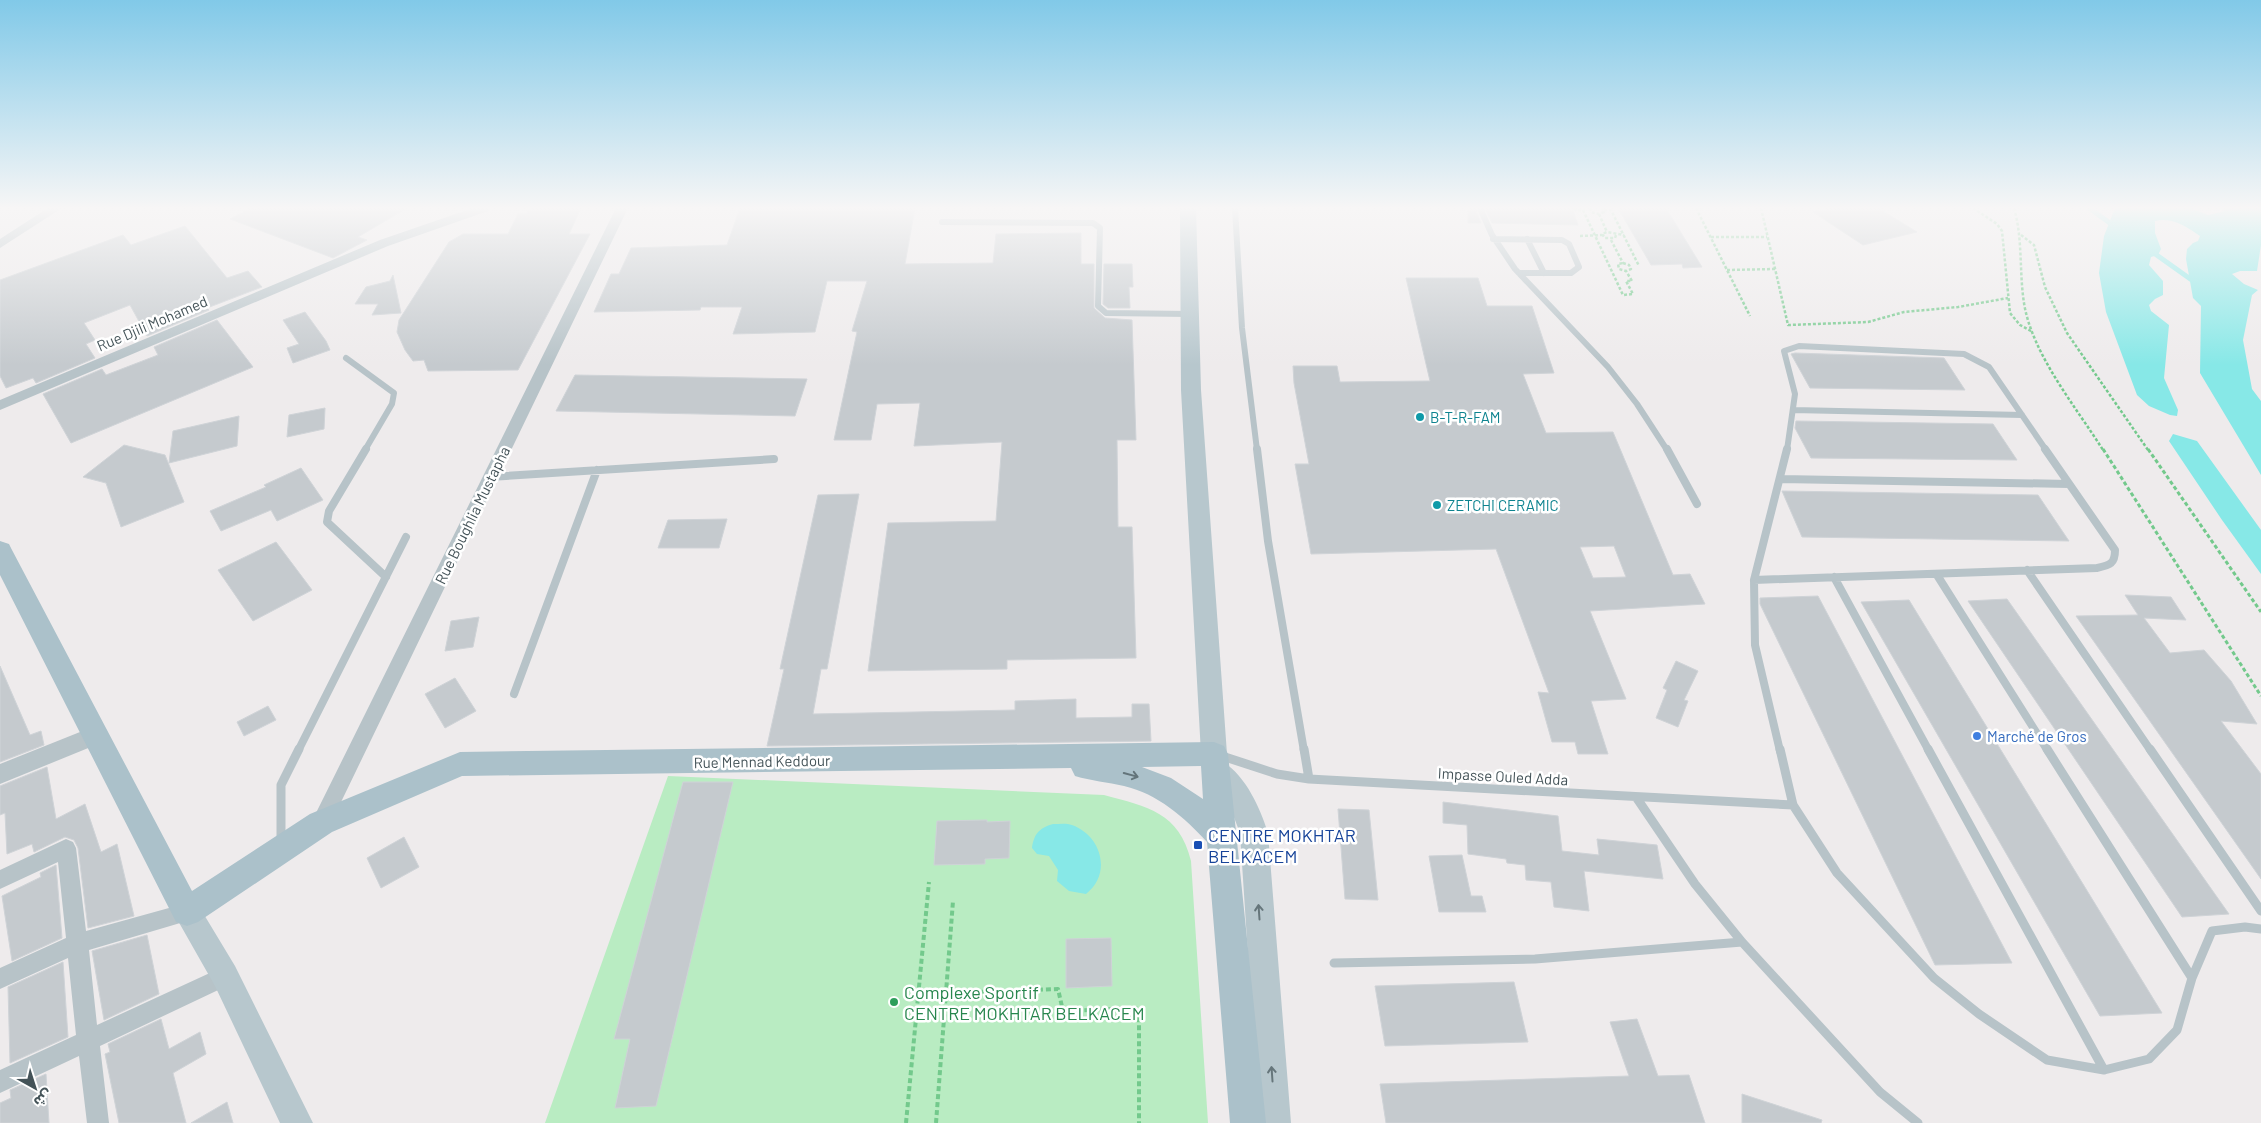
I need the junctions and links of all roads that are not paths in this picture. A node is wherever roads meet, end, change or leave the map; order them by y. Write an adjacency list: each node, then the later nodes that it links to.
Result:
1 (343, 260): 13 (street, Rue Djili Mohamed)
2 (596, 260): 18 (street, Rue Boughlia Mustapha)
3 (1099, 260): 11 (lane)
4 (1189, 260): 11 (main road)
5 (1238, 260): 34 (lane)
6 (1510, 260): 9 (lane)
7 (1538, 260): 10 (lane)
8 (1576, 260): 10 (lane)
9 (1519, 273): 10 (lane); 21 (lane)
10 (1544, 273)
11 (1190, 314): 32 (main road)
12 (346, 358): 26 (lane)
13 (0, 405)
14 (1793, 410): 15 (lane); 15 (lane); 19 (lane)
15 (2022, 415): 20 (lane)
16 (774, 459): 17 (lane)
17 (597, 470): 18 (lane); 29 (lane)
18 (490, 477): 37 (street, Rue Boughlia Mustapha)
19 (1781, 479): 20 (lane); 28 (lane)
20 (2069, 484): 24 (lane)
21 (1697, 504)
22 (406, 537): 26 (lane)
23 (0, 550): 30 (main road)
24 (2028, 570): 25 (lane); 41 (lane)
25 (1938, 576): 27 (lane); 49 (lane)
26 (386, 577): 39 (lane)
27 (1834, 578): 28 (lane); 51 (lane)
28 (1754, 580): 36 (lane)
29 (514, 694)
30 (95, 735): 33 (street); 42 (main road)
31 (1051, 755): 32 (main road, Rue Mennad Keddour); 37 (main road, Rue Mennad Keddour); 38 (main road, one-way to 38)
32 (1215, 762): 34 (lane, Impasse Ouled Adda); 38 (main road); 56 (main road, one-way to 32)
33 (0, 774)
34 (1309, 779): 35 (lane, Impasse Ouled Adda)
35 (1636, 797): 36 (lane, Impasse Ouled Adda); 44 (lane)
36 (1793, 805): 51 (lane)
37 (321, 823): 39 (main road, Rue Mennad Keddour)
38 (1220, 836): 55 (main road)
39 (281, 850): 42 (main road, Rue Mennad Keddour)
40 (0, 880): 45 (street)
41 (2261, 911)
42 (187, 912): 45 (street); 47 (main road)
43 (2261, 929): 49 (lane)
44 (1742, 942): 46 (lane); 57 (lane)
45 (78, 943): 48 (street); 50 (street)
46 (1334, 963)
47 (225, 976): 50 (street); 54 (main road)
48 (0, 978)
49 (2192, 978): 51 (lane)
50 (87, 1040): 52 (street); 53 (street)
51 (2104, 1070)
52 (0, 1082)
53 (98, 1123)
54 (297, 1123)
55 (1248, 1123)
56 (1276, 1123)
57 (1918, 1123)

